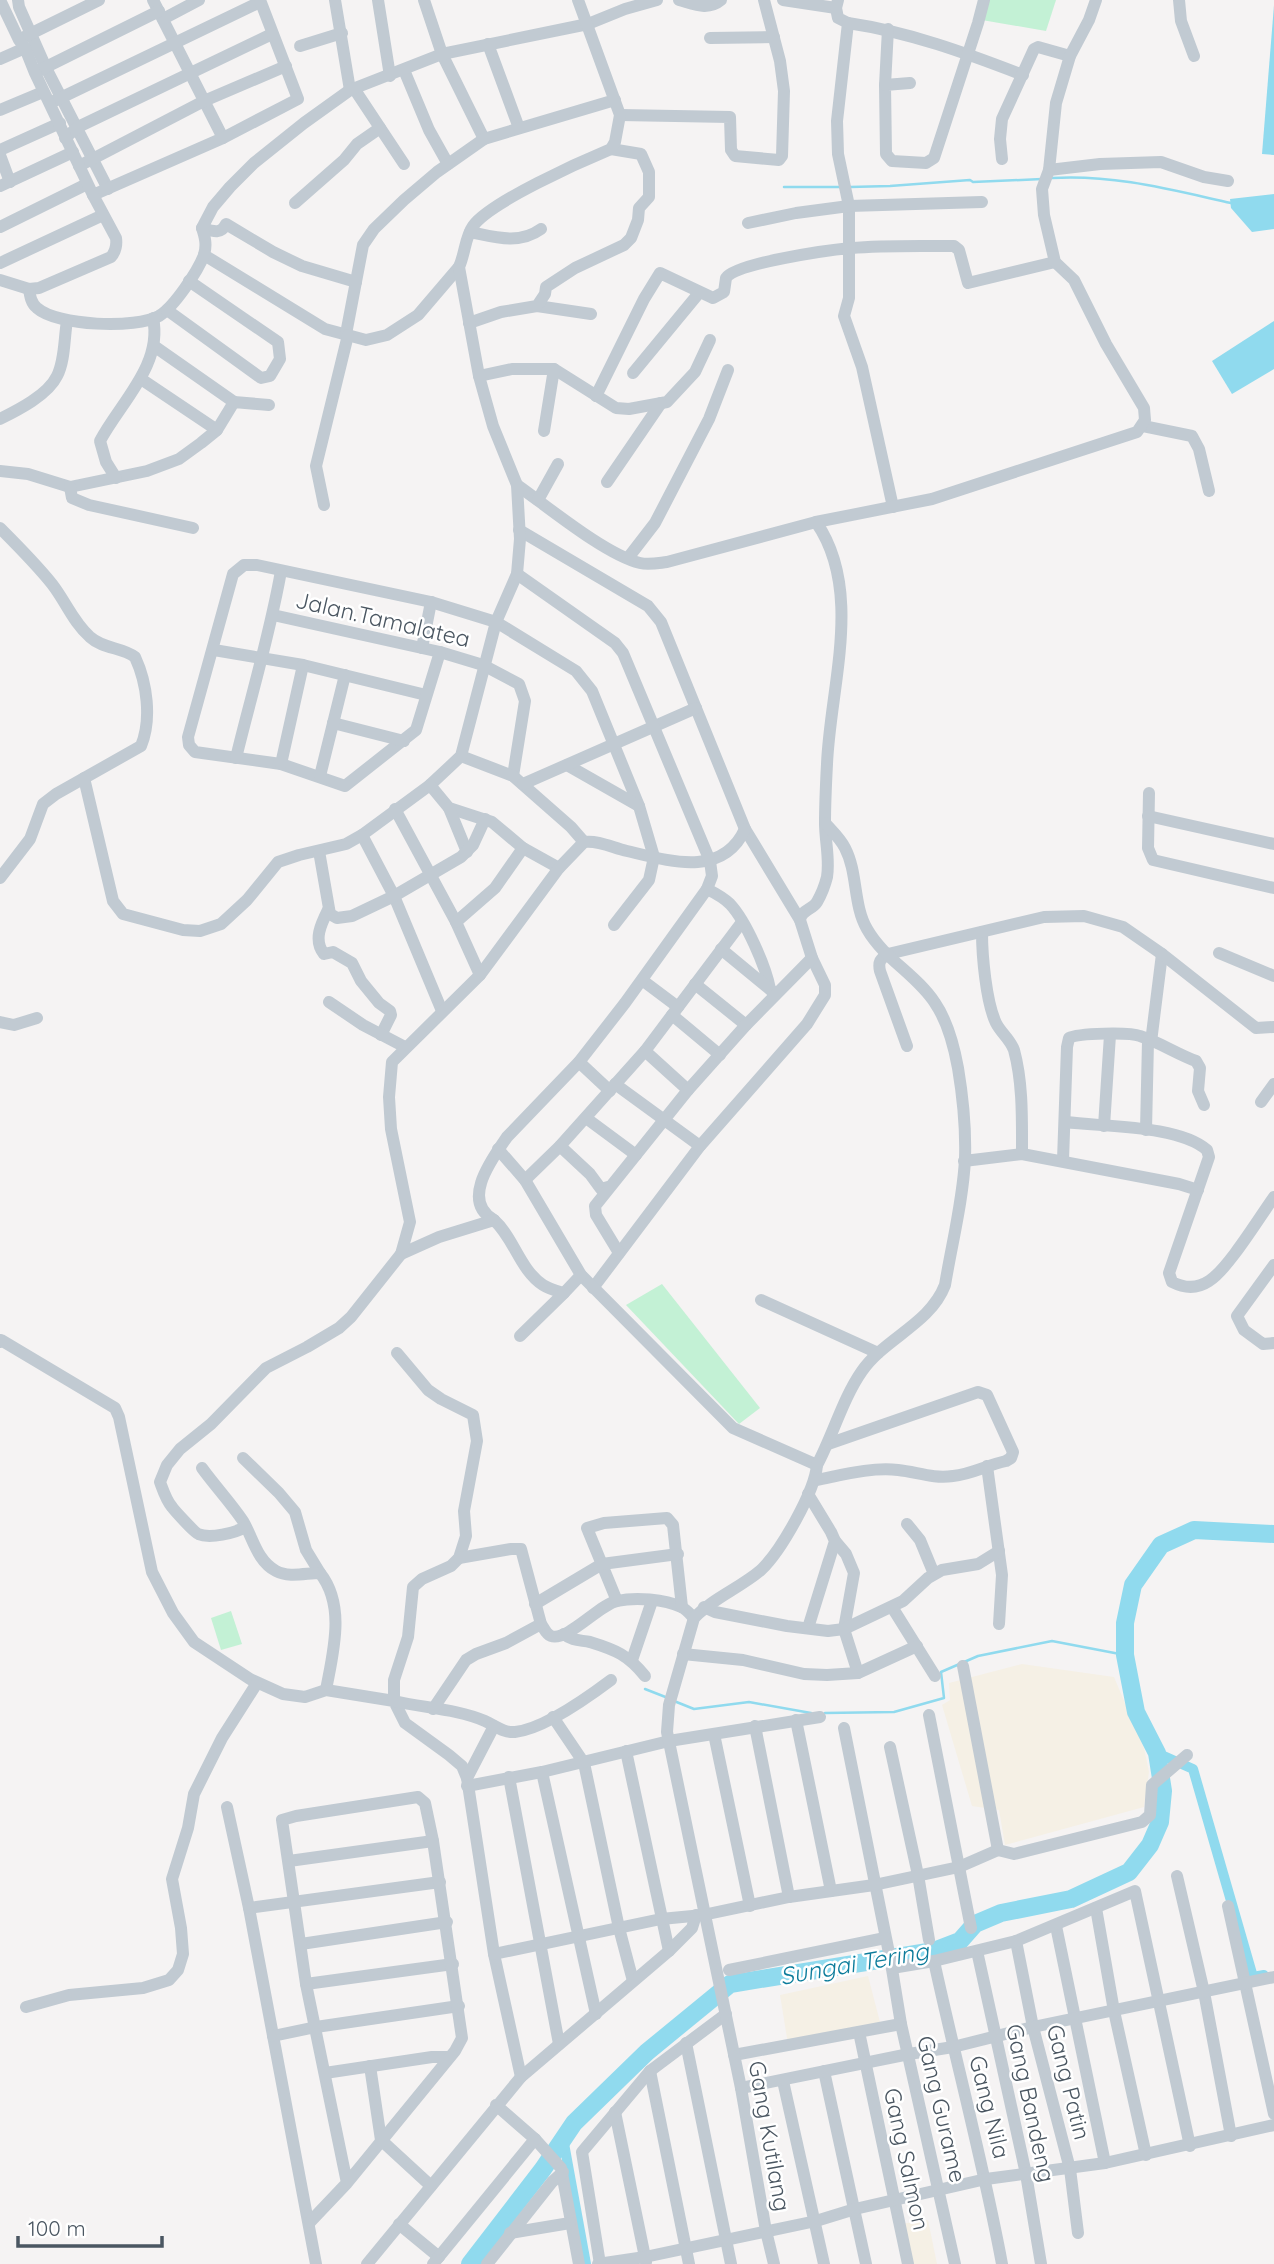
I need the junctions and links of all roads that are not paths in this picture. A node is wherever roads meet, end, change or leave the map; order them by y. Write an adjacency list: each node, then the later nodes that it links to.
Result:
1 (0, 0): 27 (street)
2 (99, 0): 27 (street)
3 (199, 0): 19 (street)
4 (335, 0): 23 (street)
5 (378, 0): 41 (street)
6 (424, 0): 31 (street)
7 (578, 0): 21 (street)
8 (657, 0): 21 (street)
9 (679, 0): 10 (street)
10 (721, 0)
11 (764, 0): 25 (street)
12 (783, 0): 18 (street)
13 (984, 0): 32 (street)
14 (1096, 0): 33 (street)
15 (1179, 0): 34 (street)
16 (17, 1): 27 (street)
17 (260, 1): 24 (street); 28 (street)
18 (837, 4): 20 (street)
19 (158, 10): 28 (street); 37 (street)
20 (848, 23): 22 (street); 70 (street)
21 (588, 24): 29 (street); 46 (street)
22 (888, 29): 32 (street); 43 (street)
23 (342, 33): 30 (street); 44 (street)
24 (272, 34): 36 (street); 39 (street)
25 (774, 37): 26 (street); 49 (street)
26 (710, 38)
27 (25, 41): 35 (street); 37 (street)
28 (175, 43): 39 (street); 45 (street)
29 (488, 44): 31 (street); 53 (street)
30 (300, 46)
31 (442, 54): 38 (street); 56 (street)
32 (967, 54): 40 (street); 43 (street)
33 (1070, 56): 40 (street); 65 (street)
34 (1194, 56)
35 (0, 59)
36 (286, 66): 47 (street); 55 (street)
37 (41, 70): 45 (street); 45 (street)
38 (404, 70): 41 (street); 63 (street)
39 (190, 73): 47 (street); 51 (street)
40 (1023, 75): 61 (street)
41 (390, 76): 44 (street)
42 (910, 83): 43 (street)
43 (885, 85)
44 (352, 90): 52 (street); 76 (street)
45 (52, 97): 48 (street); 50 (street); 51 (street)
46 (615, 100): 49 (street); 53 (street)
47 (204, 101): 55 (street); 60 (street)
48 (0, 110)
49 (620, 115): 57 (street)
50 (60, 124): 54 (street); 59 (street)
51 (78, 127): 54 (street); 60 (street)
52 (380, 128): 62 (street); 72 (street)
53 (519, 128): 56 (street)
54 (65, 138): 58 (street)
55 (223, 138): 68 (street)
56 (484, 139): 63 (street)
57 (611, 149): 78 (street); 89 (street)
58 (73, 152): 64 (street); 67 (street)
59 (0, 153): 67 (street)
60 (93, 158): 64 (street); 68 (street)
61 (1002, 159)
62 (404, 164)
63 (448, 164): 86 (street)
64 (79, 166): 69 (street)
65 (1048, 172): 66 (street); 82 (street)
66 (1228, 181)
67 (5, 184)
68 (108, 189): 69 (street)
69 (90, 190): 73 (street); 75 (street)
70 (847, 193): 71 (street); 74 (street); 79 (street)
71 (982, 202)
72 (295, 203)
73 (103, 215): 81 (street); 87 (street)
74 (748, 223)
75 (0, 227)
76 (202, 228): 80 (street); 86 (street)
77 (541, 229): 78 (street)
78 (470, 232): 83 (street)
79 (850, 248): 82 (street); 88 (street); 120 (street)
80 (204, 255): 85 (street); 95 (street)
81 (0, 262)
82 (1055, 262): 108 (street)
83 (459, 267): 94 (street); 95 (street)
84 (0, 280): 87 (street)
85 (189, 281): 90 (street); 90 (street)
86 (356, 282): 95 (street)
87 (29, 289): 93 (street)
88 (699, 293): 100 (street); 103 (street)
89 (537, 306): 91 (street); 94 (street)
90 (167, 310): 92 (street)
91 (591, 314)
92 (153, 318): 93 (street); 97 (street)
93 (67, 321): 107 (street)
94 (469, 323): 101 (street)
95 (347, 335): 119 (street)
96 (710, 340): 105 (street)
97 (155, 346): 102 (street); 104 (street)
98 (554, 369): 101 (street); 103 (street); 110 (street)
99 (728, 370): 125 (street)
100 (633, 373)
101 (479, 376): 115 (street)
102 (141, 379): 109 (street); 113 (street)
103 (596, 396): 105 (street)
104 (234, 402): 106 (street); 109 (street)
105 (660, 403): 114 (street)
106 (269, 405)
107 (0, 419)
108 (1143, 426): 117 (street); 120 (street)
109 (216, 430): 113 (street)
110 (544, 431)
111 (558, 464): 118 (street)
112 (0, 471): 116 (street)
113 (116, 478): 116 (street)
114 (607, 482)
115 (517, 485): 118 (street); 124 (street)
116 (69, 487): 123 (street)
117 (1209, 491)
118 (538, 500): 125 (street)
119 (324, 505)
120 (892, 507): 121 (street)
121 (816, 522): 125 (street); 158 (street)
122 (0, 528): 149 (street)
123 (193, 528)
124 (519, 530): 127 (street); 139 (street)
125 (628, 558)
126 (281, 571): 128 (street); 129 (street); 132 (street)
127 (517, 574): 130 (street); 141 (street)
128 (431, 602): 130 (street); 131 (street)
129 (273, 615): 131 (street, Jalan.Tamalatea); 134 (street)
130 (496, 622): 135 (street); 143 (street)
131 (422, 648): 133 (street, Jalan.Tamalatea)
132 (214, 650): 134 (street); 145 (street)
133 (439, 652): 135 (street, Jalan.Tamalatea); 138 (street)
134 (260, 659): 136 (street); 145 (street)
135 (483, 664): 144 (street); 150 (street, Jalan.Tamalatea)
136 (303, 665): 137 (street); 146 (street)
137 (345, 675): 138 (street); 140 (street)
138 (426, 695): 142 (street)
139 (696, 708): 141 (street); 159 (street)
140 (332, 723): 142 (street); 148 (street)
141 (653, 726): 143 (street); 167 (street)
142 (404, 741): 148 (street)
143 (612, 744): 147 (street); 153 (street)
144 (461, 756): 150 (street); 151 (street)
145 (236, 758): 146 (street)
146 (281, 764): 148 (street)
147 (567, 765): 150 (street); 153 (street)
148 (320, 776)
149 (84, 778): 164 (street); 170 (street)
150 (518, 780): 161 (street)
151 (430, 785): 154 (street); 155 (street)
152 (1149, 793): 156 (street)
153 (639, 806): 166 (street)
154 (449, 808): 157 (street); 165 (street)
155 (396, 809): 160 (street); 169 (street)
156 (1148, 816): 162 (street); 171 (street)
157 (485, 818): 163 (street); 165 (street)
158 (825, 823): 175 (street); 182 (street)
159 (745, 829): 167 (street); 175 (street)
160 (362, 835): 164 (street); 173 (street)
161 (584, 842): 166 (street); 168 (street)
162 (1274, 844)
163 (523, 848): 168 (street); 176 (street)
164 (319, 851): 174 (street)
165 (467, 852): 169 (street)
166 (654, 856): 167 (street); 178 (street)
167 (710, 861): 172 (street)
168 (559, 869): 185 (street)
169 (431, 874): 173 (street); 176 (street)
170 (0, 877)
171 (1274, 888)
172 (707, 889): 177 (street); 187 (street)
173 (394, 896): 174 (street); 191 (street)
174 (328, 910): 197 (street)
175 (800, 920): 184 (street)
176 (457, 922): 185 (street)
177 (742, 922): 180 (street); 189 (street)
178 (614, 926)
179 (982, 932): 182 (street); 183 (street); 218 (street)
180 (721, 949): 188 (street); 189 (street)
181 (1219, 953): 186 (street)
182 (888, 954): 200 (street); 221 (street)
183 (1162, 954): 196 (street); 199 (street)
184 (812, 958): 189 (street); 216 (street)
185 (480, 975): 191 (street)
186 (1274, 976)
187 (642, 980): 192 (street); 204 (street)
188 (695, 984): 192 (street); 195 (street)
189 (773, 992): 195 (street)
190 (329, 1002): 197 (street)
191 (442, 1011): 201 (street)
192 (675, 1011): 202 (street); 203 (street)
193 (37, 1018): 194 (street)
194 (0, 1022)
195 (746, 1025): 203 (street)
196 (1274, 1027)
197 (381, 1035): 201 (street)
198 (1110, 1035): 199 (street); 212 (street); 213 (street)
199 (1150, 1041): 209 (street); 214 (street)
200 (907, 1045)
201 (405, 1047): 228 (street)
202 (645, 1051): 206 (street); 207 (street)
203 (720, 1055): 207 (street)
204 (579, 1062): 206 (street); 217 (street)
205 (1274, 1084): 208 (street)
206 (612, 1087): 210 (street); 211 (street)
207 (688, 1090): 211 (street)
208 (1261, 1102)
209 (1204, 1105)
210 (586, 1118): 215 (street); 219 (street)
211 (664, 1121): 216 (street); 219 (street)
212 (1066, 1122): 213 (street); 220 (street)
213 (1104, 1126): 214 (street)
214 (1146, 1130): 224 (street)
215 (561, 1146): 222 (street); 223 (street)
216 (700, 1146): 227 (street)
217 (498, 1149): 222 (street); 226 (street)
218 (1022, 1154): 220 (street); 221 (street)
219 (636, 1155): 223 (street)
220 (1063, 1160): 224 (street)
221 (964, 1161): 238 (street)
222 (525, 1180): 230 (street)
223 (608, 1187): 227 (street)
224 (1198, 1190): 225 (street)
225 (1274, 1197)
226 (494, 1220): 228 (street); 232 (street)
227 (619, 1253): 231 (street)
228 (401, 1254): 247 (street)
229 (1274, 1265): 236 (street)
230 (582, 1275): 231 (street); 232 (street)
231 (593, 1288): 241 (street)
232 (564, 1293): 234 (street)
233 (761, 1300): 238 (street)
234 (520, 1336)
235 (0, 1342): 275 (street)
236 (1274, 1343)
237 (397, 1353): 251 (street)
238 (878, 1353): 239 (street)
239 (828, 1444): 241 (street); 242 (street)
240 (243, 1458): 253 (street)
241 (817, 1465): 244 (street)
242 (988, 1466): 244 (street); 249 (street)
243 (202, 1468): 247 (street)
244 (816, 1479): 245 (street)
245 (808, 1493): 248 (street); 259 (street)
246 (907, 1524): 254 (street)
247 (246, 1527): 253 (street)
248 (835, 1541): 264 (street); 265 (street)
249 (999, 1551): 254 (street); 263 (street)
250 (678, 1554): 252 (street); 252 (street); 258 (street)
251 (459, 1558): 257 (street); 277 (street)
252 (602, 1564): 255 (street); 257 (street)
253 (320, 1573): 276 (street)
254 (934, 1574): 260 (street)
255 (617, 1601): 256 (street); 266 (street)
256 (652, 1601): 258 (street); 269 (street)
257 (535, 1604): 262 (street)
258 (682, 1607): 261 (street)
259 (704, 1607): 261 (street); 264 (street)
260 (892, 1607): 265 (street); 267 (street)
261 (694, 1618): 268 (street, Gang Kutilang)
262 (541, 1624): 266 (street); 278 (street)
263 (999, 1624)
264 (808, 1628): 265 (street)
265 (844, 1629): 271 (street)
266 (564, 1634): 269 (street)
267 (917, 1646): 271 (street); 272 (street)
268 (683, 1654): 271 (street); 287 (street, Gang Kutilang)
269 (632, 1660): 273 (street)
270 (963, 1666): 297 (street)
271 (858, 1673)
272 (935, 1675)
273 (646, 1676)
274 (611, 1680): 280 (street)
275 (257, 1683): 276 (street); 337 (street)
276 (326, 1690): 277 (street)
277 (394, 1701): 278 (street); 294 (street)
278 (433, 1709): 283 (street)
279 (929, 1715): 299 (street)
280 (553, 1717): 283 (street); 291 (street)
281 (820, 1717): 282 (street)
282 (796, 1720): 284 (street); 304 (street)
283 (494, 1726): 294 (street)
284 (755, 1726): 286 (street); 305 (street)
285 (844, 1728): 303 (street, Gang Gurame)
286 (714, 1734): 287 (street); 307 (street)
287 (669, 1741): 289 (street); 311 (street, Gang Kutilang)
288 (890, 1747): 300 (street)
289 (626, 1751): 291 (street); 312 (street)
290 (1186, 1755): 297 (street)
291 (584, 1763): 292 (street); 315 (street)
292 (542, 1772): 293 (street); 317 (street)
293 (509, 1777): 294 (street); 322 (street)
294 (467, 1782): 325 (street)
295 (227, 1807): 309 (street)
296 (433, 1841): 298 (street); 298 (street); 302 (street)
297 (999, 1850): 299 (street)
298 (289, 1861): 306 (street)
299 (959, 1867): 300 (street); 316 (street)
300 (918, 1875): 303 (street); 318 (street)
301 (1177, 1876): 334 (street)
302 (440, 1882): 306 (street); 313 (street)
303 (874, 1885): 304 (street); 320 (street, Gang Gurame)
304 (831, 1891): 305 (street)
305 (789, 1897): 307 (street)
306 (295, 1901): 309 (street); 321 (street)
307 (750, 1906): 311 (street)
308 (1228, 1906): 332 (street)
309 (249, 1908): 346 (street)
310 (1096, 1908): 314 (street); 335 (street); 339 (street)
311 (700, 1915): 312 (street); 323 (street); 338 (street, Gang Kutilang)
312 (661, 1919): 315 (street); 323 (street)
313 (447, 1922): 321 (street); 327 (street)
314 (1056, 1926): 319 (street); 341 (street)
315 (618, 1928): 317 (street); 331 (street)
316 (971, 1928)
317 (580, 1938): 322 (street); 340 (street)
318 (929, 1940)
319 (1016, 1941): 324 (street); 344 (street, Gang Patin)
320 (887, 1943): 328 (street, Gang Gurame); 329 (street)
321 (300, 1944): 333 (street)
322 (539, 1945): 325 (street); 349 (street)
323 (669, 1951): 331 (street)
324 (977, 1951): 326 (street); 347 (street, Gang Bandeng)
325 (494, 1954): 359 (street)
326 (934, 1961): 328 (street); 350 (street, Gang Nila)
327 (453, 1964): 333 (street); 336 (street)
328 (892, 1966): 342 (street, Gang Gurame)
329 (729, 1970)
330 (1273, 1977): 332 (street)
331 (633, 1981): 340 (street)
332 (1246, 1982): 334 (street); 364 (street)
333 (306, 1984): 343 (street)
334 (1204, 1992): 335 (street); 366 (street)
335 (1160, 2000): 339 (street); 369 (street)
336 (459, 2006): 343 (street); 353 (street)
337 (26, 2007)
338 (725, 2010): 348 (street); 352 (street, Gang Kutilang)
339 (1114, 2011): 341 (street); 370 (street)
340 (597, 2014): 349 (street)
341 (1074, 2019): 344 (street); 371 (street)
342 (901, 2024): 345 (street); 351 (street, Gang Gurame)
343 (316, 2027): 346 (street); 358 (street)
344 (1033, 2027): 347 (street); 372 (street, Gang Patin)
345 (859, 2032): 352 (street); 354 (street, Gang Salmon)
346 (274, 2036): 382 (street)
347 (994, 2036): 350 (street); 374 (street, Gang Bandeng)
348 (686, 2043): 356 (street); 388 (street)
349 (559, 2044): 359 (street)
350 (953, 2047): 351 (street); 375 (street, Gang Nila)
351 (909, 2054): 354 (street); 378 (street, Gang Gurame)
352 (734, 2055): 361 (street, Gang Kutilang)
353 (449, 2057): 355 (street); 368 (street)
354 (865, 2063): 357 (street); 379 (street, Gang Salmon)
355 (370, 2066): 358 (street); 368 (street)
356 (650, 2071): 363 (street); 389 (street)
357 (824, 2071): 360 (street); 380 (street)
358 (325, 2073): 376 (street)
359 (521, 2077): 362 (street)
360 (783, 2081): 361 (street); 381 (street)
361 (741, 2088): 385 (street, Gang Kutilang)
362 (496, 2105): 367 (street); 377 (street)
363 (615, 2112): 391 (street); 396 (street)
364 (1274, 2114)
365 (1274, 2125): 366 (street)
366 (1231, 2136): 369 (street)
367 (535, 2139): 373 (street); 390 (street)
368 (381, 2140): 376 (street); 377 (street)
369 (1190, 2146): 370 (street)
370 (1146, 2155): 371 (street)
371 (1105, 2163): 372 (street)
372 (1070, 2169): 374 (street); 386 (street, Gang Patin)
373 (562, 2170): 383 (street); 387 (street)
374 (1026, 2174): 375 (street); 405 (street, Gang Bandeng)
375 (986, 2179): 378 (street); 404 (street, Gang Nila)
376 (347, 2183): 382 (street)
377 (431, 2186): 384 (street)
378 (940, 2190): 379 (street); 403 (street, Gang Gurame)
379 (894, 2200): 380 (street); 402 (street, Gang Salmon)
380 (855, 2209): 381 (street); 401 (street)
381 (816, 2221): 385 (street); 400 (street)
382 (310, 2222): 392 (street)
383 (570, 2222): 387 (street); 395 (street)
384 (399, 2224): 390 (street); 393 (street)
385 (766, 2231): 388 (street); 399 (street, Gang Kutilang)
386 (1078, 2233)
387 (510, 2234): 394 (street)
388 (727, 2239): 389 (street); 398 (street)
389 (686, 2248): 391 (street); 397 (street)
390 (436, 2260)
391 (646, 2261): 396 (street)
392 (316, 2264)
393 (368, 2264)
394 (487, 2264)
395 (579, 2264)
396 (599, 2264)
397 (689, 2264)
398 (731, 2264)
399 (774, 2264)
400 (824, 2264)
401 (866, 2264)
402 (908, 2264)
403 (955, 2264)
404 (1002, 2264)
405 (1041, 2264)

